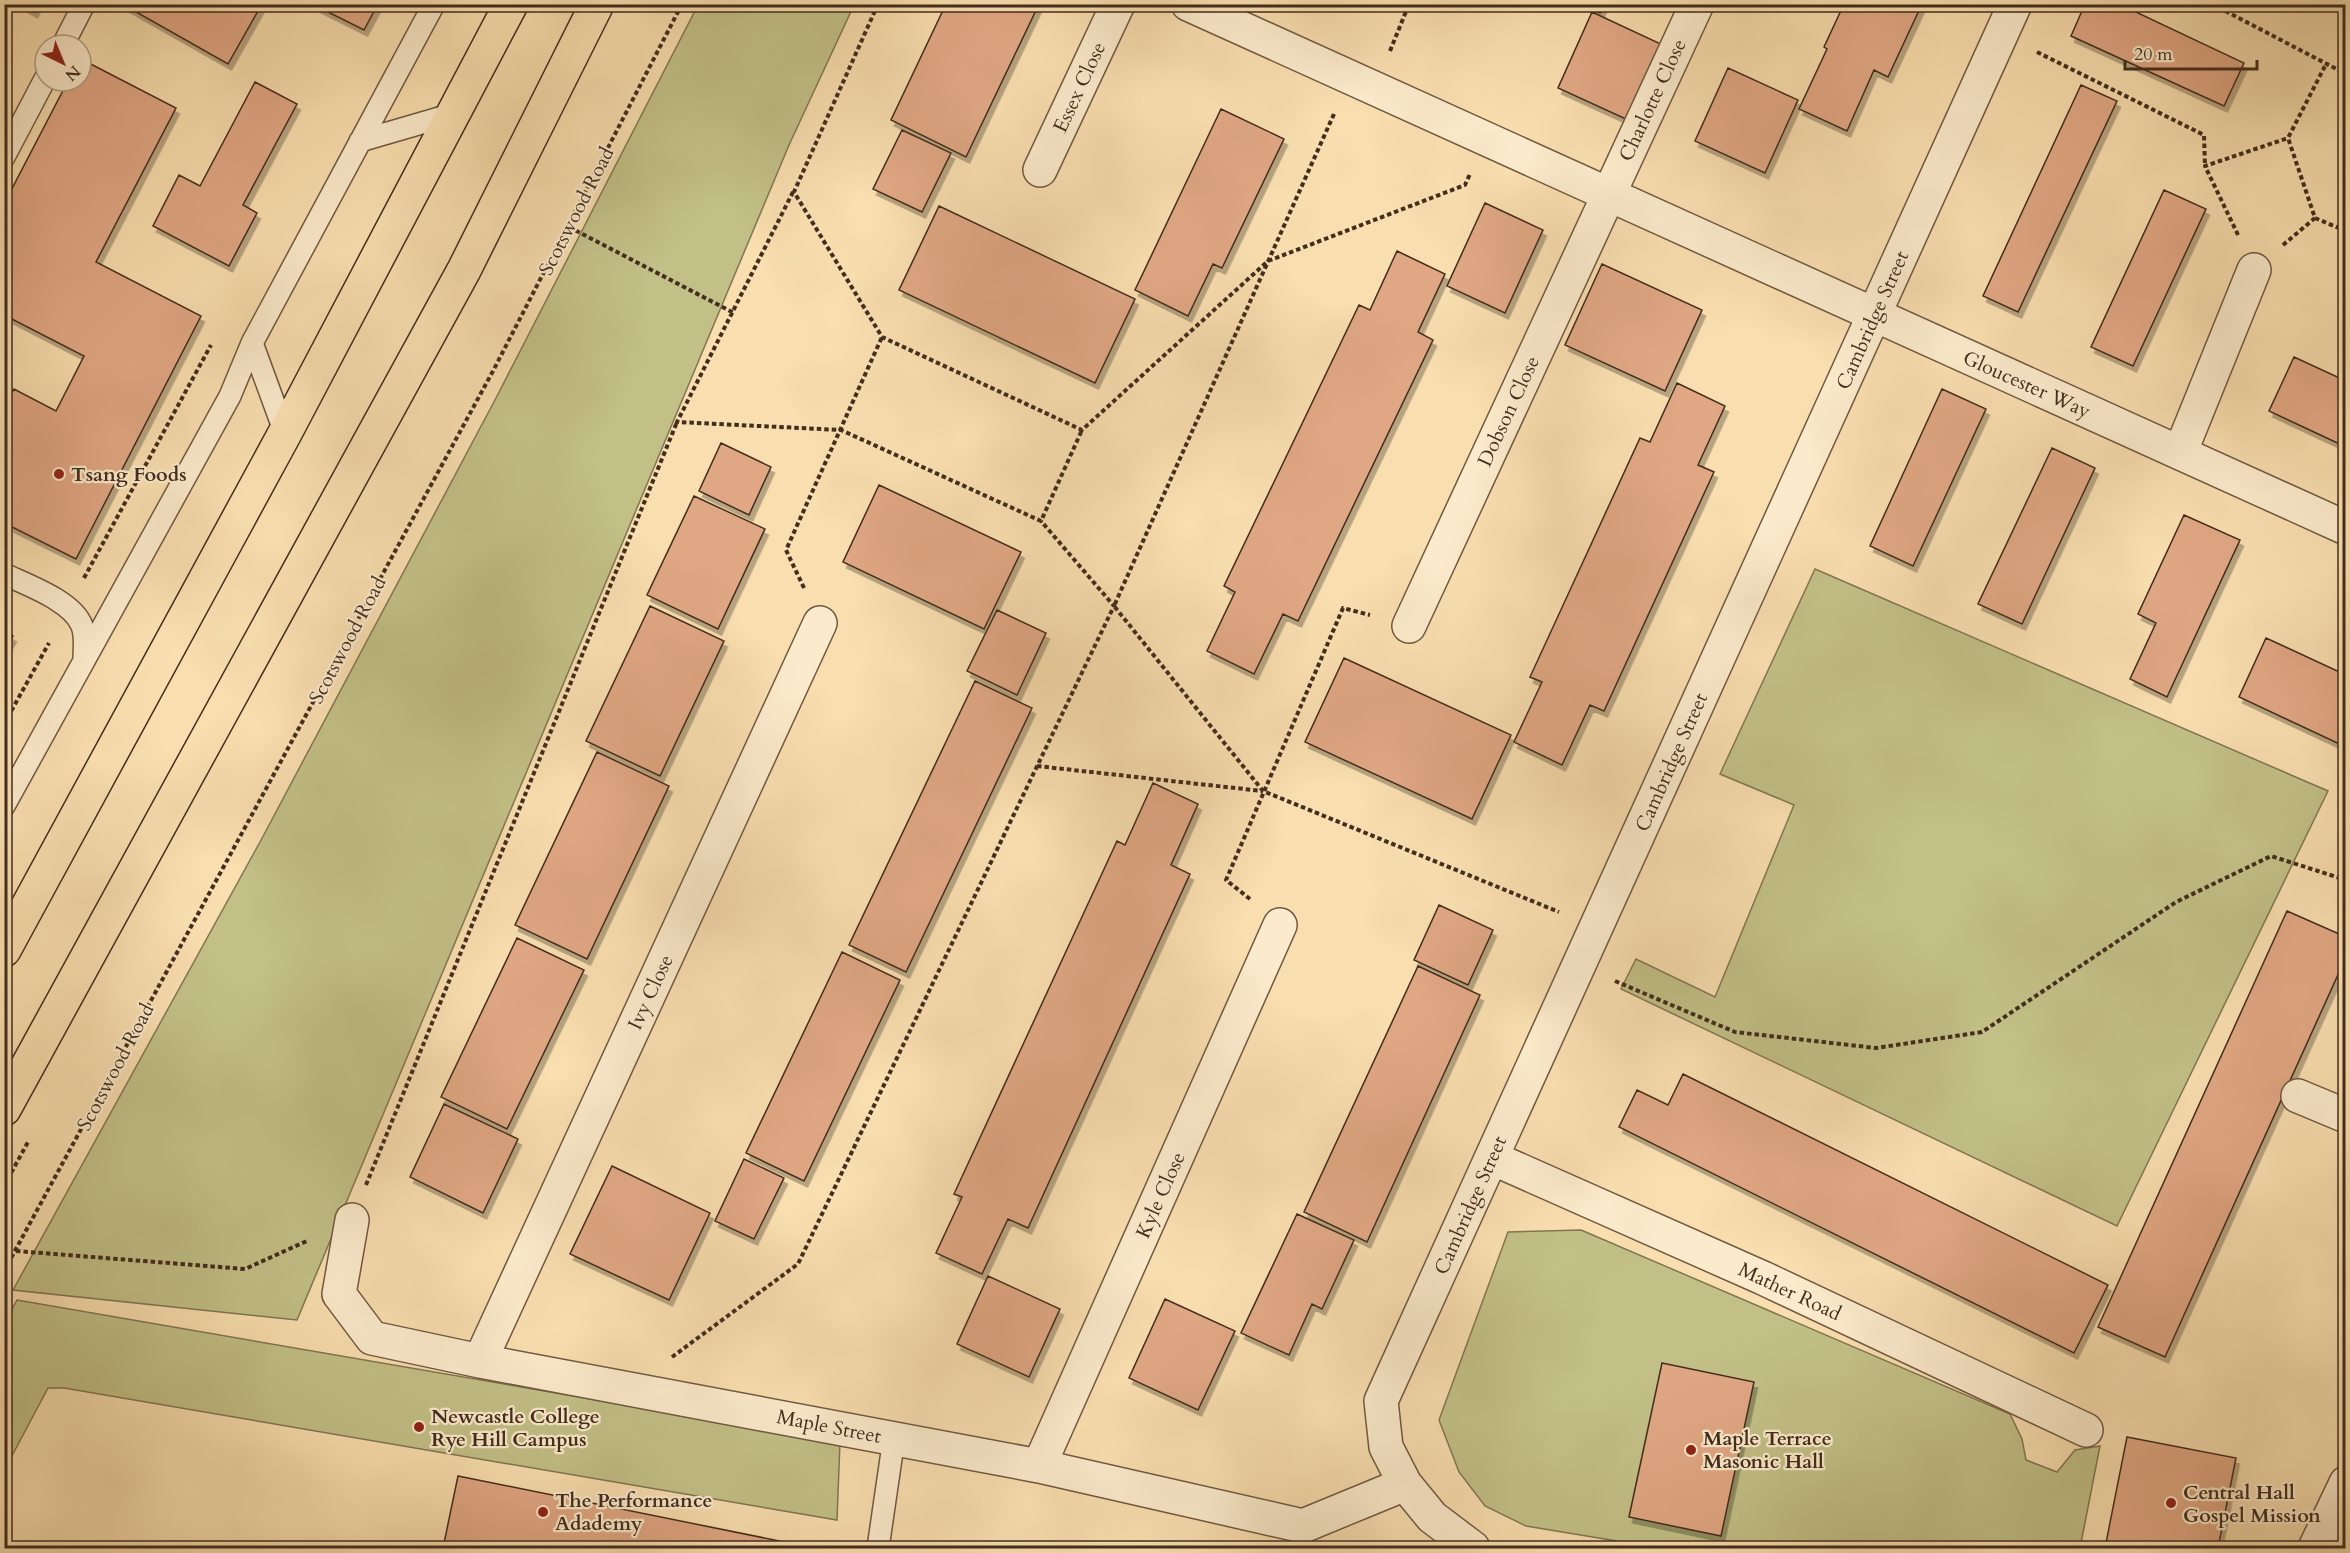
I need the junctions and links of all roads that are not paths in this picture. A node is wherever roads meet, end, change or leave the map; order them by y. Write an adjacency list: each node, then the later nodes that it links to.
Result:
1 (84, 4): 9 (lane)
2 (434, 4): 12 (lane)
3 (511, 4): 11 (main road)
4 (597, 4): 30 (main road)
5 (1118, 4): 14 (street, Essex Close)
6 (1188, 4): 15 (street, Gloucester Way)
7 (1696, 4): 15 (street, Charlotte Close)
8 (2015, 4): 17 (street, Cambridge Street)
9 (69, 33)
10 (38, 93): 13 (lane)
11 (453, 114): 12 (lane); 19 (main road)
12 (360, 141): 18 (lane)
13 (4, 157)
14 (1040, 170)
15 (1608, 195): 17 (street, Gloucester Way); 24 (street, Dobson Close)
16 (2254, 270): 20 (street)
17 (1874, 315): 20 (street, Gloucester Way); 32 (street, Cambridge Street)
18 (252, 343): 19 (lane); 25 (lane)
19 (285, 433): 28 (main road)
20 (2180, 453): 21 (street, Gloucester Way)
21 (2346, 528)
22 (4, 574): 25 (lane)
23 (820, 623): 34 (street, Ivy Close)
24 (1408, 626)
25 (83, 662): 26 (lane)
26 (4, 806)
27 (1280, 925): 37 (street, Kyle Close)
28 (4, 950)
29 (2298, 1096): 31 (street)
30 (4, 1109)
31 (2346, 1116)
32 (1492, 1158): 35 (street, Mather Road); 39 (street, Cambridge Street)
33 (352, 1220): 34 (street, Maple Street)
34 (480, 1361): 36 (street, Maple Street)
35 (2086, 1430)
36 (894, 1438): 37 (street, Maple Street); 40 (lane)
37 (1039, 1466): 39 (street, Maple Street)
38 (2346, 1483): 42 (street)
39 (1405, 1484): 41 (street, Cambridge Street)
40 (878, 1548)
41 (1473, 1548)
42 (2315, 1548)

